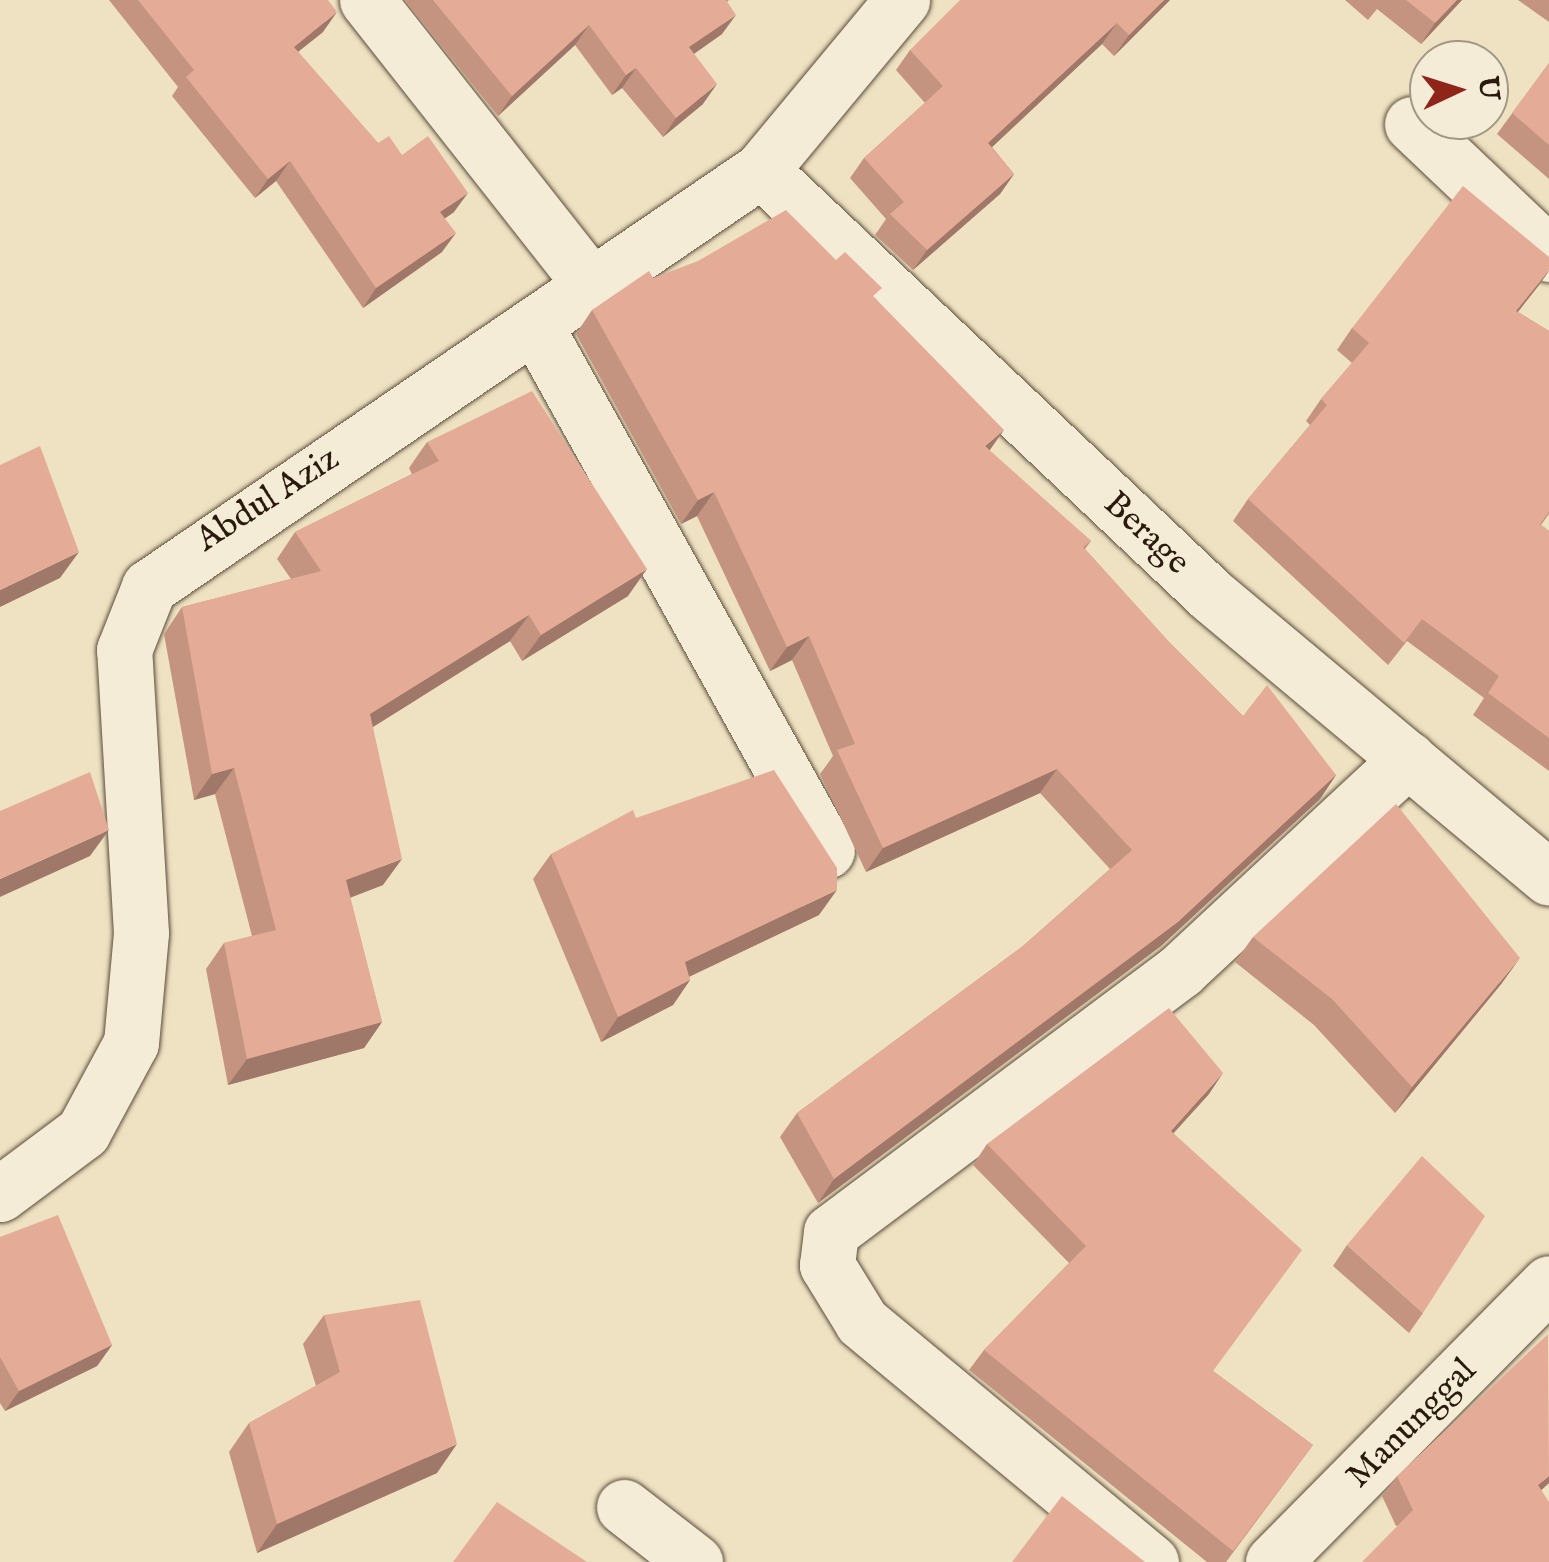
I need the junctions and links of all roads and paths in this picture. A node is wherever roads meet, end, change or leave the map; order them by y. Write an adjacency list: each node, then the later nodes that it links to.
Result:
1 (368, 0): 6 (street)
2 (902, 0): 4 (street, Abdul Aziz)
3 (1429, 140): 5 (street)
4 (761, 170): 6 (street, Abdul Aziz); 8 (street, Berage)
5 (1549, 254)
6 (594, 288): 7 (street, Abdul Aziz)
7 (536, 328): 9 (street); 11 (street, Abdul Aziz)
8 (1408, 758): 10 (street, Berage); 15 (street)
9 (827, 851)
10 (1549, 878)
11 (0, 1194)
12 (1549, 1283): 16 (street, Manunggal)
13 (624, 1507): 14 (street)
14 (695, 1562)
15 (1151, 1562)
16 (1273, 1562)

